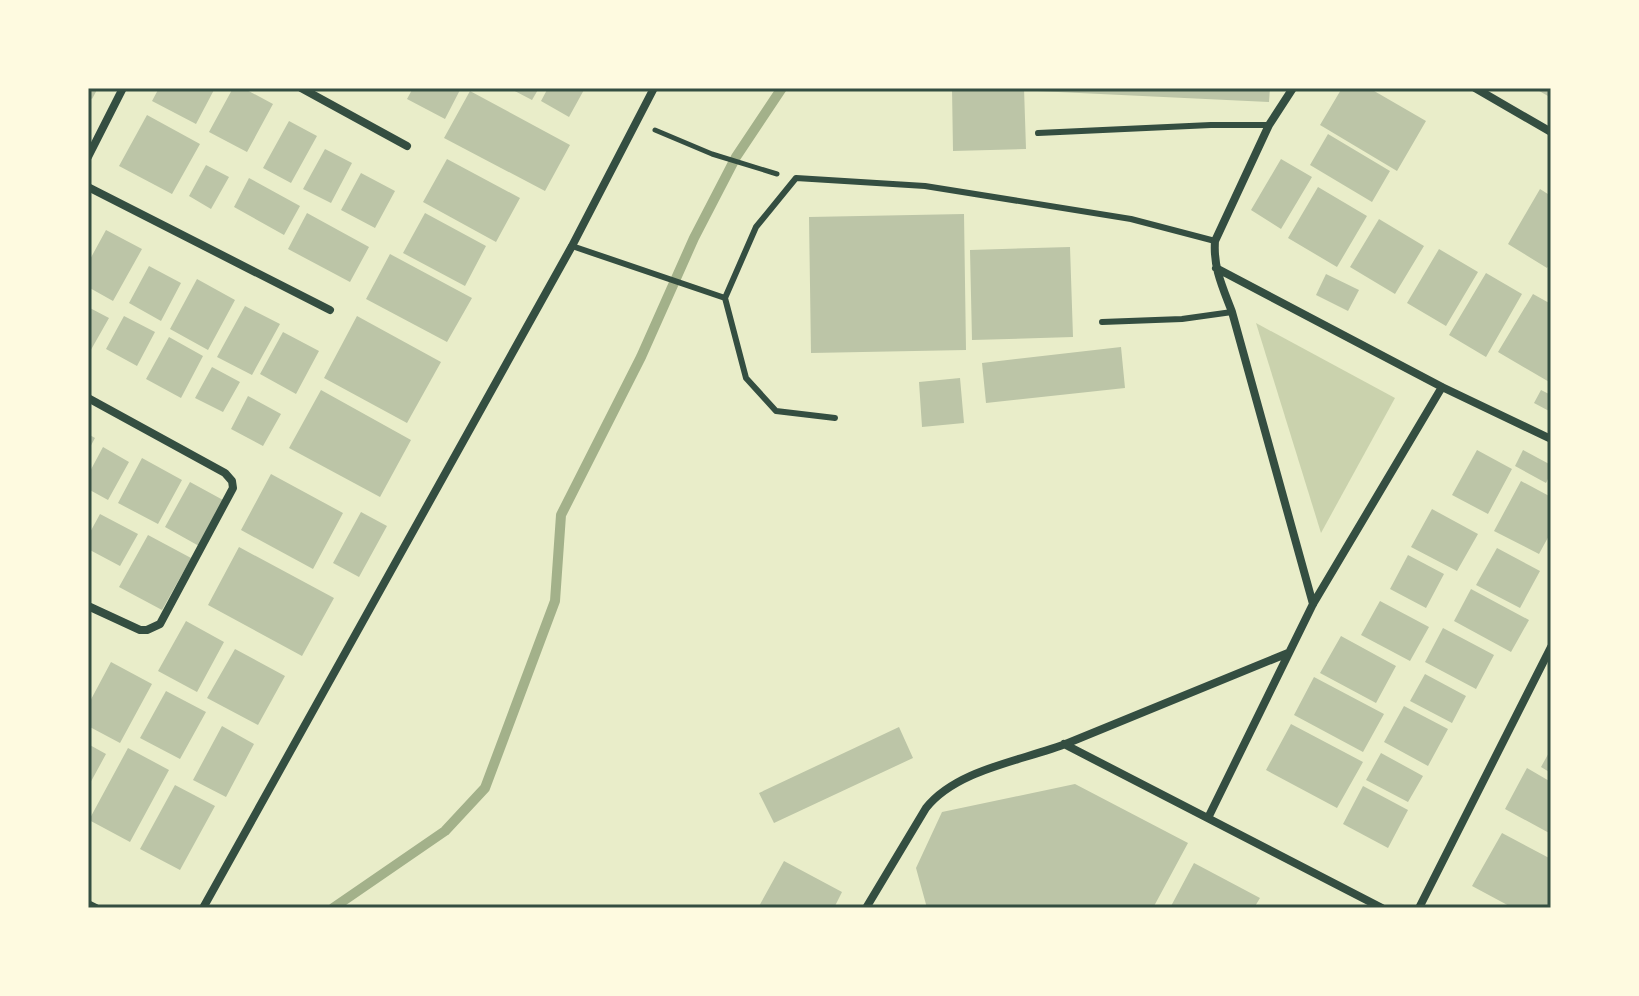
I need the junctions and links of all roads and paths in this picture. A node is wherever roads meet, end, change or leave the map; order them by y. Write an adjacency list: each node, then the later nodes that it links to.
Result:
1 (123, 88): 11 (street)
2 (301, 88): 10 (street)
3 (654, 88): 6 (street)
4 (1293, 88): 7 (street)
5 (1475, 88): 8 (street)
6 (636, 122): 12 (path); 15 (street)
7 (1269, 125): 9 (lane); 14 (street)
8 (1551, 132)
9 (1038, 133)
10 (407, 146)
11 (88, 157)
12 (768, 172)
13 (88, 187): 18 (street)
14 (1215, 241): 16 (street); 17 (lane)
15 (572, 246): 17 (lane); 33 (street)
16 (1215, 267): 19 (street); 21 (street)
17 (725, 298): 23 (lane)
18 (330, 310)
19 (1232, 312): 20 (lane); 25 (street)
20 (1102, 322)
21 (1442, 387): 24 (street); 25 (street)
22 (88, 398): 26 (street)
23 (835, 418)
24 (1551, 439)
25 (1313, 604): 28 (street)
26 (88, 606)
27 (1551, 647): 36 (street)
28 (1288, 653): 29 (street); 30 (street)
29 (1064, 744): 30 (street); 34 (street)
30 (1208, 818): 35 (street)
31 (88, 904): 32 (street)
32 (96, 908)
33 (203, 908)
34 (866, 908)
35 (1382, 908)
36 (1419, 908)

